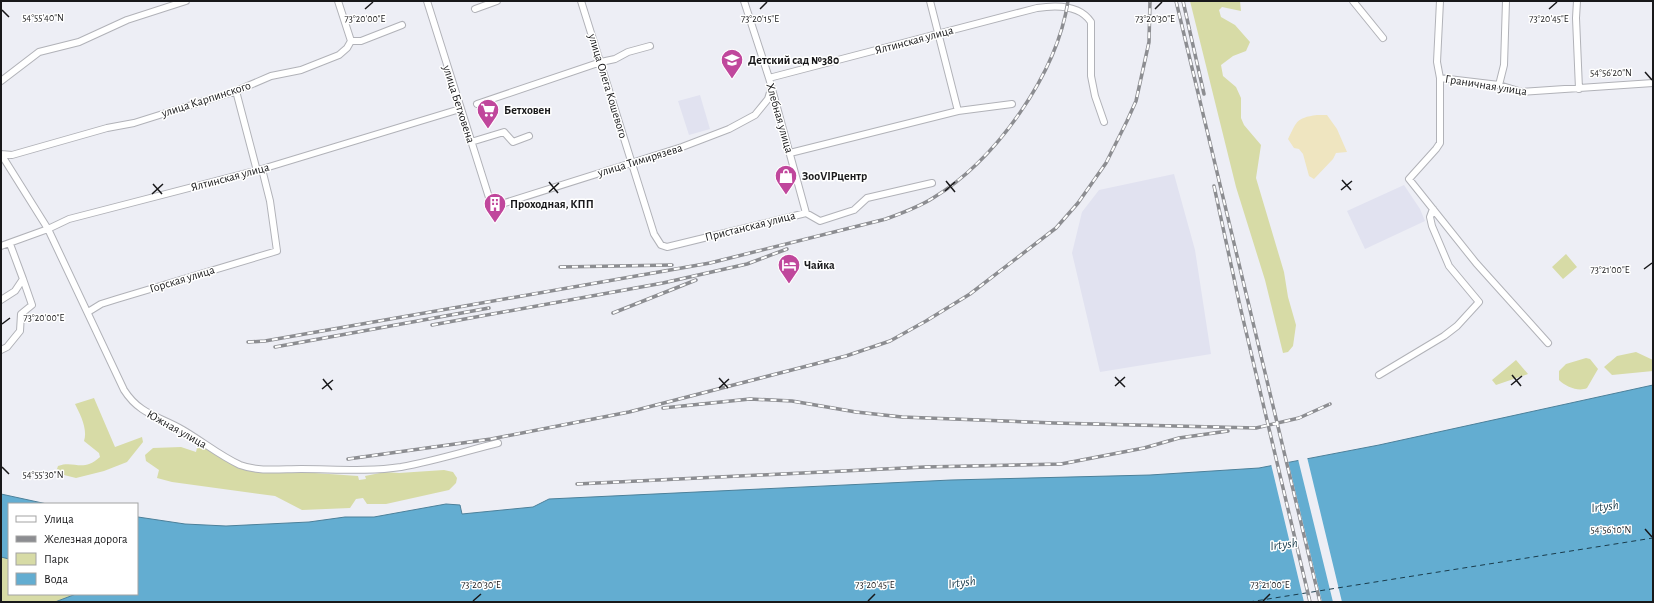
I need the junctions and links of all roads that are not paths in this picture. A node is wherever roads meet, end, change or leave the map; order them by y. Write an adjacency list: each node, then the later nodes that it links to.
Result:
1 (186, 1): 22 (street)
2 (338, 1): 17 (street)
3 (427, 1): 30 (street, улица Бетховена)
4 (497, 1): 13 (street)
5 (581, 1): 19 (street, улица Олега Кошевого)
6 (744, 1): 20 (street, Хлебная улица)
7 (930, 1): 15 (street)
8 (1353, 1): 16 (street)
9 (1440, 1): 21 (street)
10 (1506, 1): 24 (street)
11 (1577, 1): 26 (street)
12 (1062, 4): 15 (street, Ялтинская улица); 32 (street)
13 (475, 9)
14 (402, 26): 17 (street)
15 (938, 33): 20 (street, Ялтинская улица); 31 (street)
16 (1383, 38)
17 (351, 41): 27 (street, улица Карпинского)
18 (650, 46): 19 (street)
19 (601, 62): 28 (street); 37 (street, улица Олега Кошевого)
20 (769, 78): 25 (street, Хлебная улица)
21 (1440, 78): 24 (street, Граничная улица); 41 (street)
22 (1, 81)
23 (1653, 83): 26 (street, Граничная улица)
24 (1499, 85): 26 (street, Граничная улица)
25 (772, 89): 35 (street, Хлебная улица); 37 (street, улица Тимирязева)
26 (1579, 89)
27 (236, 91): 36 (street, улица Карпинского); 38 (street)
28 (477, 104)
29 (1012, 104): 31 (street)
30 (460, 109): 34 (street, улица Бетховена); 38 (street, Ялтинская улица)
31 (958, 111): 35 (street)
32 (1104, 122)
33 (529, 136): 34 (street)
34 (471, 142): 40 (street, улица Бетховена)
35 (790, 153): 42 (street, Хлебная улица)
36 (1, 154): 43 (street, Южная улица)
37 (632, 162): 40 (street, улица Тимирязева); 44 (street, улица Олега Кошевого)
38 (259, 170): 43 (street, Ялтинская улица); 49 (street, Горская улица)
39 (932, 183): 42 (street, Пристанская улица)
40 (492, 207)
41 (1434, 209): 50 (street); 52 (street)
42 (806, 213): 44 (street, Пристанская улица)
43 (48, 229): 45 (street, Ялтинская улица); 49 (street, Южная улица)
44 (657, 241)
45 (10, 244): 46 (street, Ялтинская улица); 47 (street)
46 (1, 246)
47 (23, 279): 48 (street); 51 (street)
48 (1, 300)
49 (88, 312): 53 (street, Южная улица)
50 (1548, 343)
51 (1, 350)
52 (1379, 375)
53 (498, 443)

